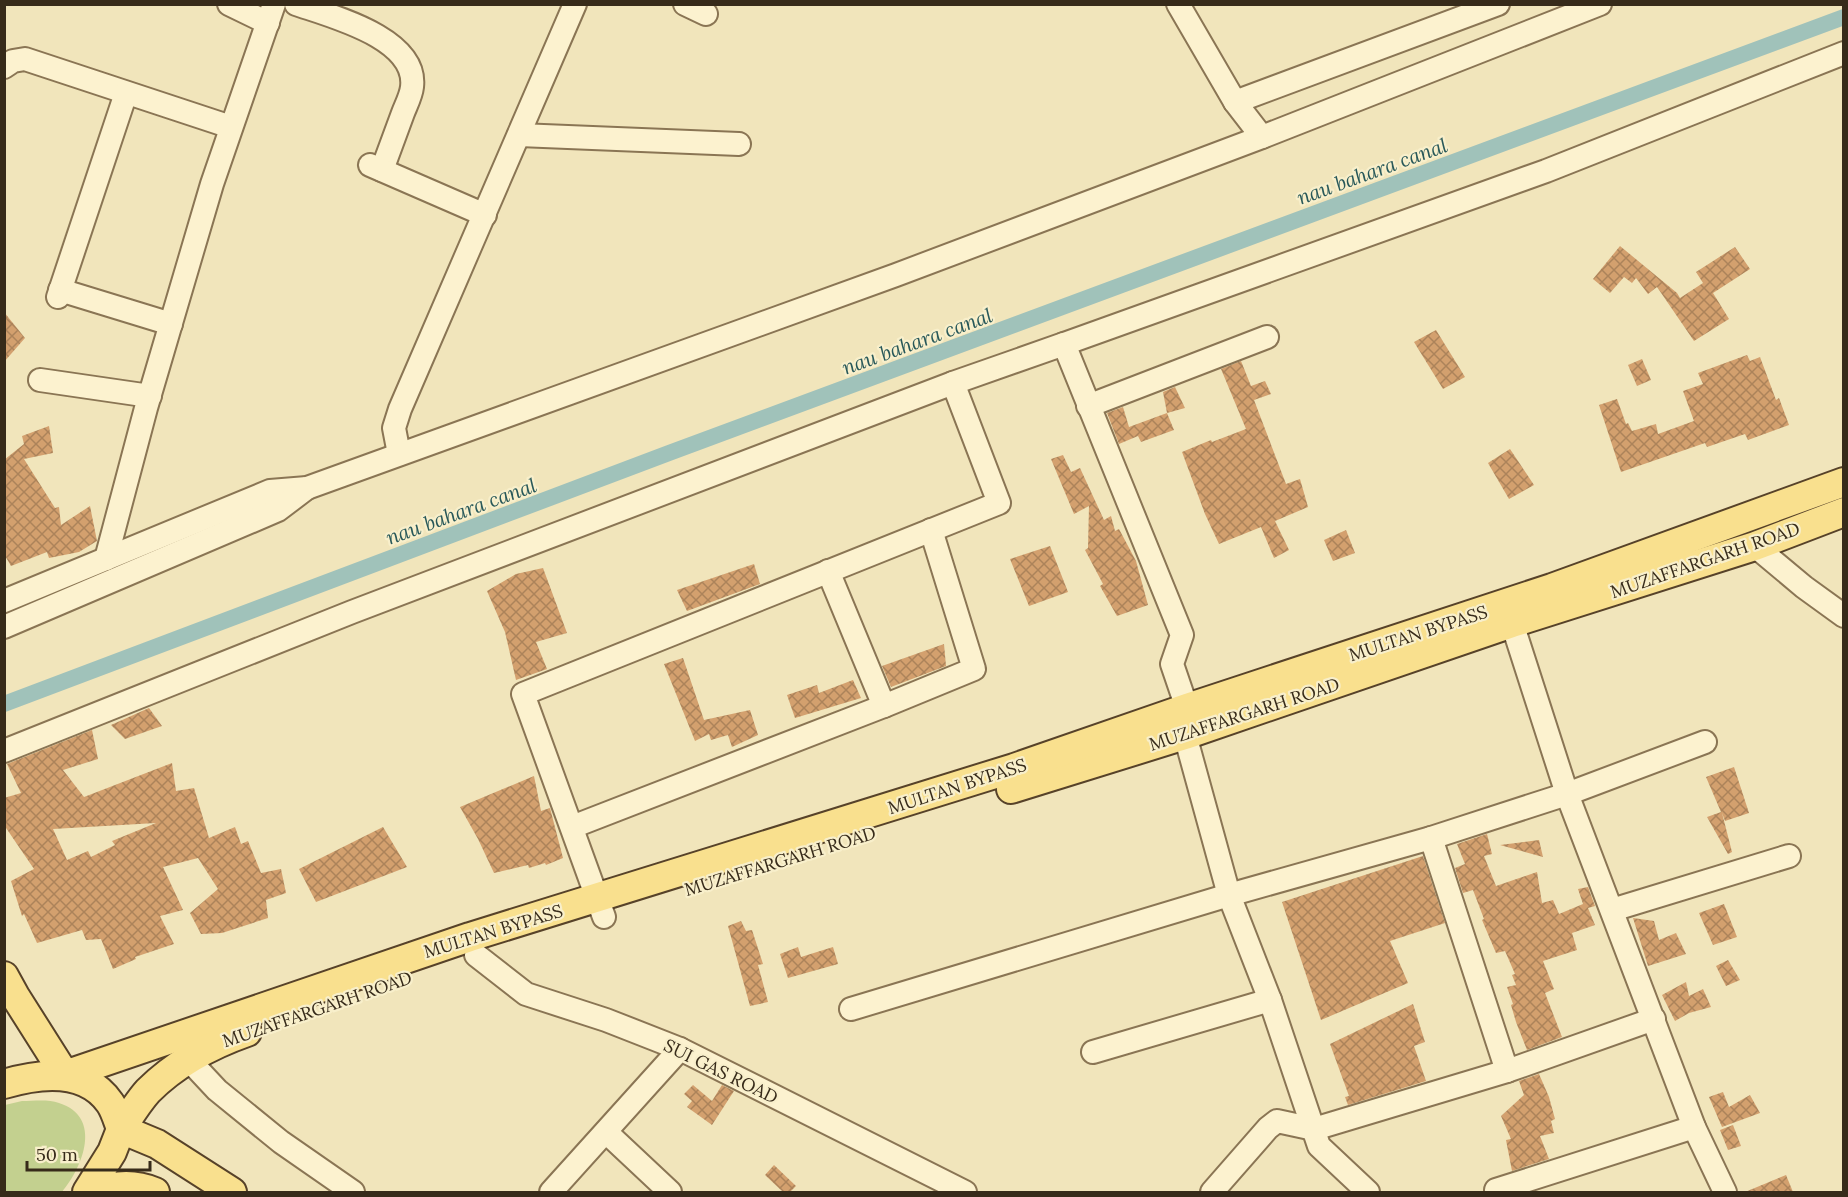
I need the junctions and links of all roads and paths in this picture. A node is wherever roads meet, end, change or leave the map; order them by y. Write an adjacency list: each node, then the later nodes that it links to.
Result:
1 (230, 4): 8 (street)
2 (296, 4): 18 (street)
3 (575, 4): 15 (street)
4 (685, 4): 9 (street)
5 (1178, 4): 13 (street)
6 (1498, 4): 13 (street)
7 (1600, 4): 16 (street)
8 (271, 14): 14 (street)
9 (706, 14)
10 (1844, 53): 21 (street)
11 (4, 68): 12 (street)
12 (126, 93): 14 (street); 19 (street)
13 (1235, 102): 16 (street)
14 (231, 127): 19 (street)
15 (519, 135): 17 (street); 18 (street)
16 (1262, 137): 26 (street)
17 (739, 144)
18 (485, 216): 26 (street)
19 (171, 324): 24 (street)
20 (1267, 337): 25 (street)
21 (1064, 344): 23 (street); 25 (street)
22 (40, 380): 24 (street)
23 (953, 383): 30 (street); 42 (street)
24 (150, 396): 32 (street)
25 (1088, 406): 40 (street)
26 (399, 454): 28 (street)
27 (1844, 482): 40 (main road, MULTAN BYPASS)
28 (307, 488): 32 (street); 36 (street)
29 (1844, 512): 31 (main road, MUZAFFARGARH ROAD)
30 (931, 530): 33 (street); 39 (street)
31 (1755, 546): 35 (street); 37 (main road, MUZAFFARGARH ROAD)
32 (106, 559): 34 (street)
33 (828, 571): 39 (street); 44 (street)
34 (11, 599): 36 (street)
35 (1844, 616)
36 (26, 618): 38 (street)
37 (1512, 623): 40 (main road, MUZAFFARGARH ROAD); 43 (street)
38 (4, 627)
39 (884, 706): 44 (street)
40 (1186, 722): 47 (street); 48 (main road, MULTAN BYPASS)
41 (1705, 742): 43 (street)
42 (4, 751)
43 (1567, 794): 45 (street); 49 (street)
44 (572, 827): 48 (street)
45 (1431, 838): 47 (street); 58 (street)
46 (1789, 856): 49 (street)
47 (1229, 895): 52 (street); 53 (street)
48 (601, 908): 50 (main road, MUZAFFARGARH ROAD); 59 (main road, MULTAN BYPASS)
49 (1612, 910): 54 (street)
50 (476, 954): 55 (street, SUI GAS ROAD); 57 (main road, MUZAFFARGARH ROAD)
51 (4, 976): 59 (main road)
52 (1270, 999): 56 (street); 63 (street)
53 (851, 1009)
54 (1654, 1019): 58 (street); 61 (street)
55 (680, 1049): 64 (street); 73 (street, SUI GAS ROAD)
56 (1093, 1053)
57 (188, 1059): 62 (main road, MUZAFFARGARH ROAD); 70 (street)
58 (1507, 1071): 63 (street)
59 (64, 1075): 60 (main road); 62 (main road)
60 (4, 1084)
61 (1694, 1127): 65 (street); 76 (street)
62 (121, 1129): 66 (main road, MUZAFFARGARH ROAD); 69 (main road)
63 (1314, 1129): 74 (street); 75 (street)
64 (606, 1132): 71 (street); 72 (street)
65 (1496, 1190)
66 (87, 1192)
67 (98, 1192): 68 (main road)
68 (155, 1192)
69 (232, 1192)
70 (353, 1192)
71 (551, 1192)
72 (670, 1192)
73 (965, 1192)
74 (1212, 1192)
75 (1368, 1192)
76 (1725, 1192)

